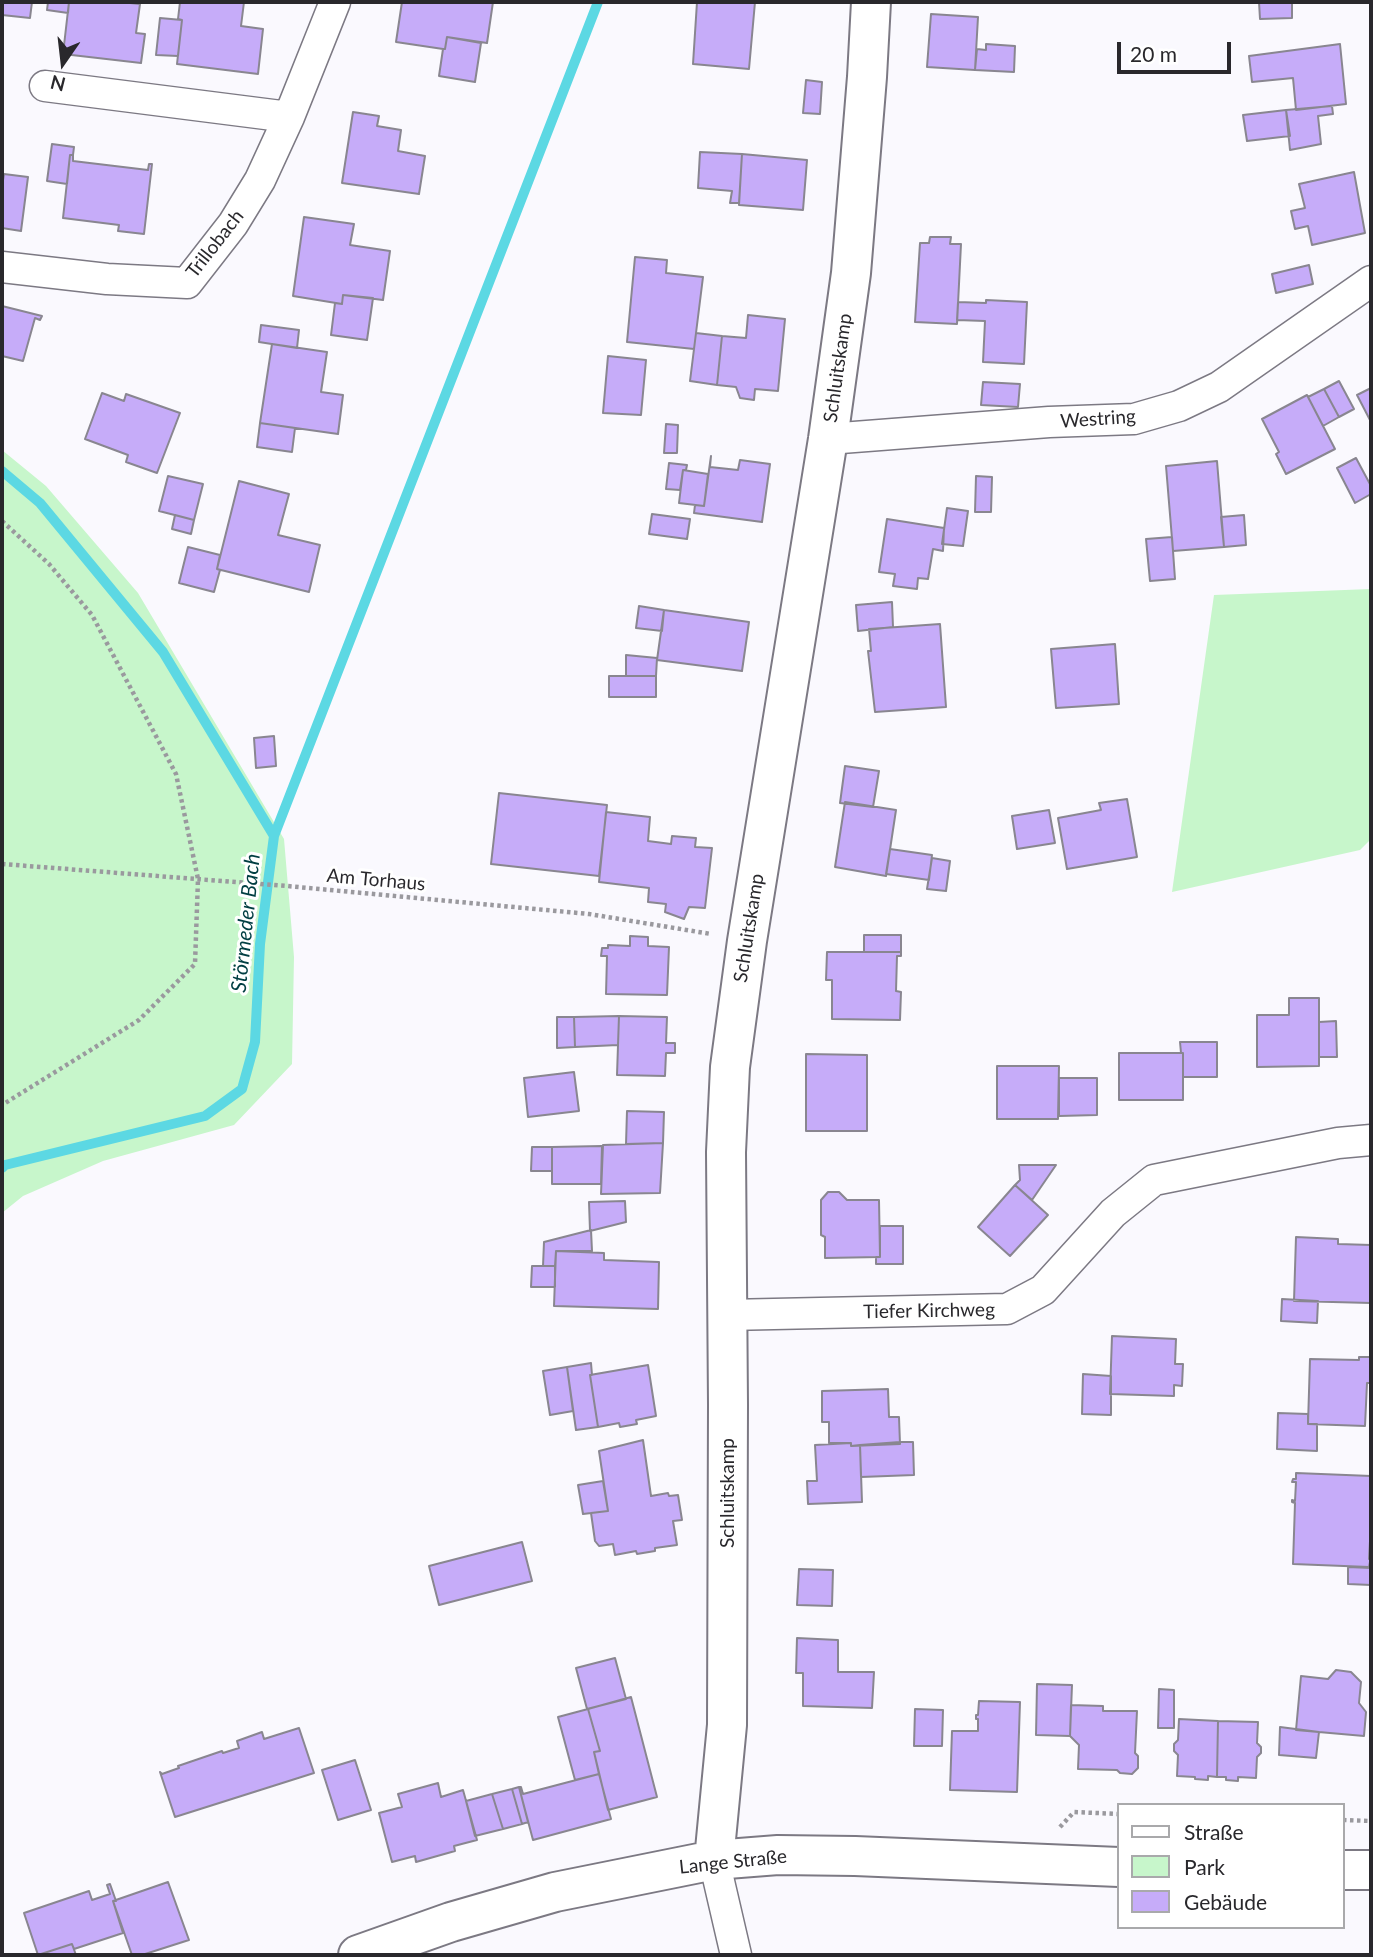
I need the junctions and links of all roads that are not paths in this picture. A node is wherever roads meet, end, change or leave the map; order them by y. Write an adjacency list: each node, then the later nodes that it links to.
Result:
1 (335, 2): 4 (street, Trillobach)
2 (870, 2): 7 (main road, Schluitskamp)
3 (45, 86): 4 (street)
4 (289, 117): 5 (street, Trillobach)
5 (2, 267)
6 (1371, 281): 7 (street, Westring)
7 (828, 439): 9 (main road, Schluitskamp)
8 (1371, 1140): 9 (street, Tiefer Kirchweg)
9 (727, 1315): 10 (main road, Schluitskamp)
10 (713, 1860): 11 (main road, Lange Straße); 14 (main road, Lange Straße); 15 (street)
11 (1118, 1867)
12 (1345, 1870): 13 (main road)
13 (1371, 1870)
14 (358, 1955)
15 (736, 1955)

